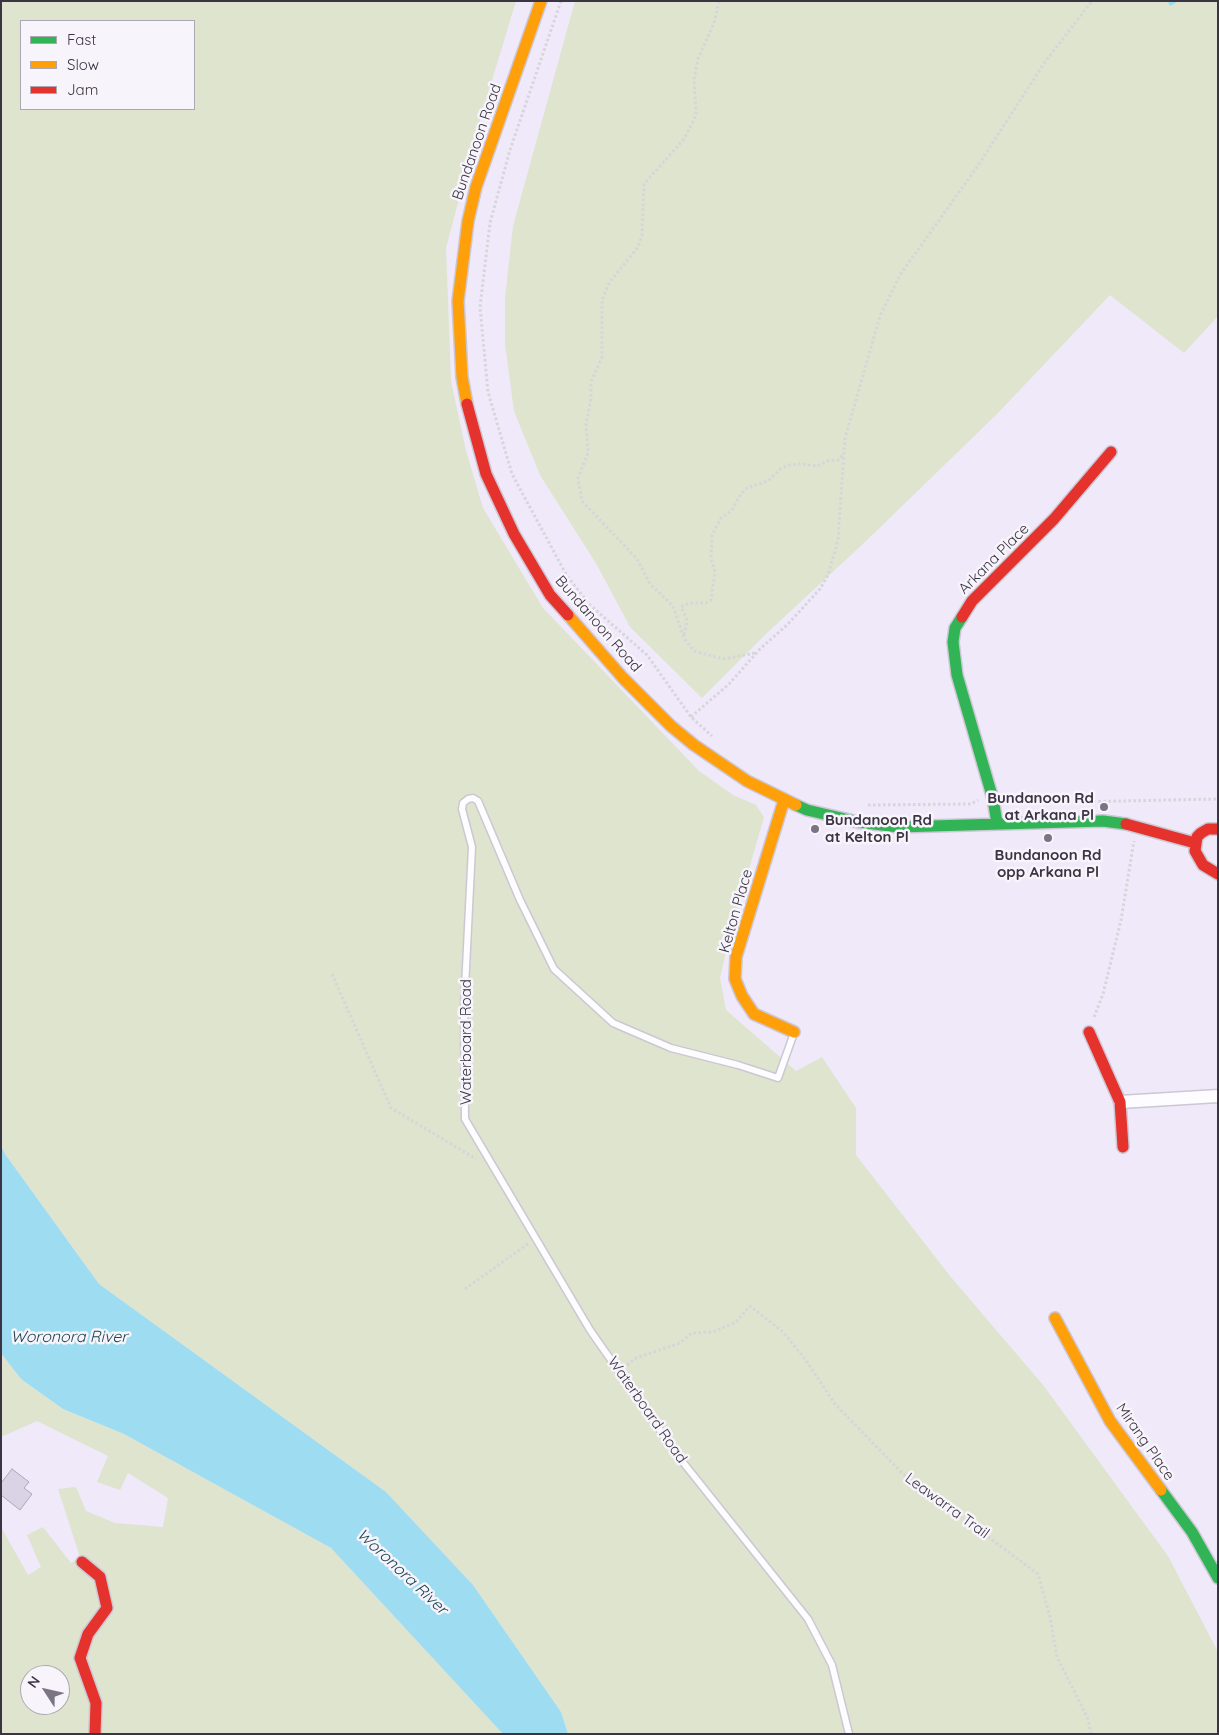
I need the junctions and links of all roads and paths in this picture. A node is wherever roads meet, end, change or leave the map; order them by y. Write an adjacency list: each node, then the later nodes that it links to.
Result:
1 (541, 1): 13 (street, Bundanoon Road)
2 (561, 1): 9 (path)
3 (719, 1): 7 (path)
4 (1092, 1): 6 (path)
5 (1111, 452): 11 (street, Arkana Place)
6 (844, 454): 7 (path); 8 (path)
7 (684, 636): 8 (path)
8 (756, 653): 9 (path)
9 (691, 717): 10 (path)
10 (714, 738)
11 (993, 799): 12 (path); 14 (path); 15 (street, Arkana Place)
12 (1218, 799)
13 (784, 800): 15 (street, Bundanoon Road); 21 (street, Kelton Place)
14 (861, 805)
15 (997, 823): 16 (street, Bundanoon Road)
16 (1138, 826): 18 (street, Bundanoon Road); 22 (path)
17 (1218, 829): 18 (street)
18 (1196, 843): 19 (street)
19 (1218, 874)
20 (332, 974): 26 (path)
21 (794, 1032): 26 (lane, Waterboard Road)
22 (1089, 1032): 24 (street)
23 (1218, 1096): 24 (street)
24 (1120, 1102): 25 (street)
25 (1123, 1148)
26 (496, 1171): 27 (lane, Waterboard Road)
27 (535, 1238): 28 (path); 30 (lane, Waterboard Road)
28 (465, 1289)
29 (1054, 1318): 32 (street, Mirang Place)
30 (619, 1371): 34 (lane, Waterboard Road); 35 (path, Leawarra Trail)
31 (82, 1562): 33 (street)
32 (1218, 1578)
33 (95, 1734)
34 (849, 1734)
35 (1091, 1734)

